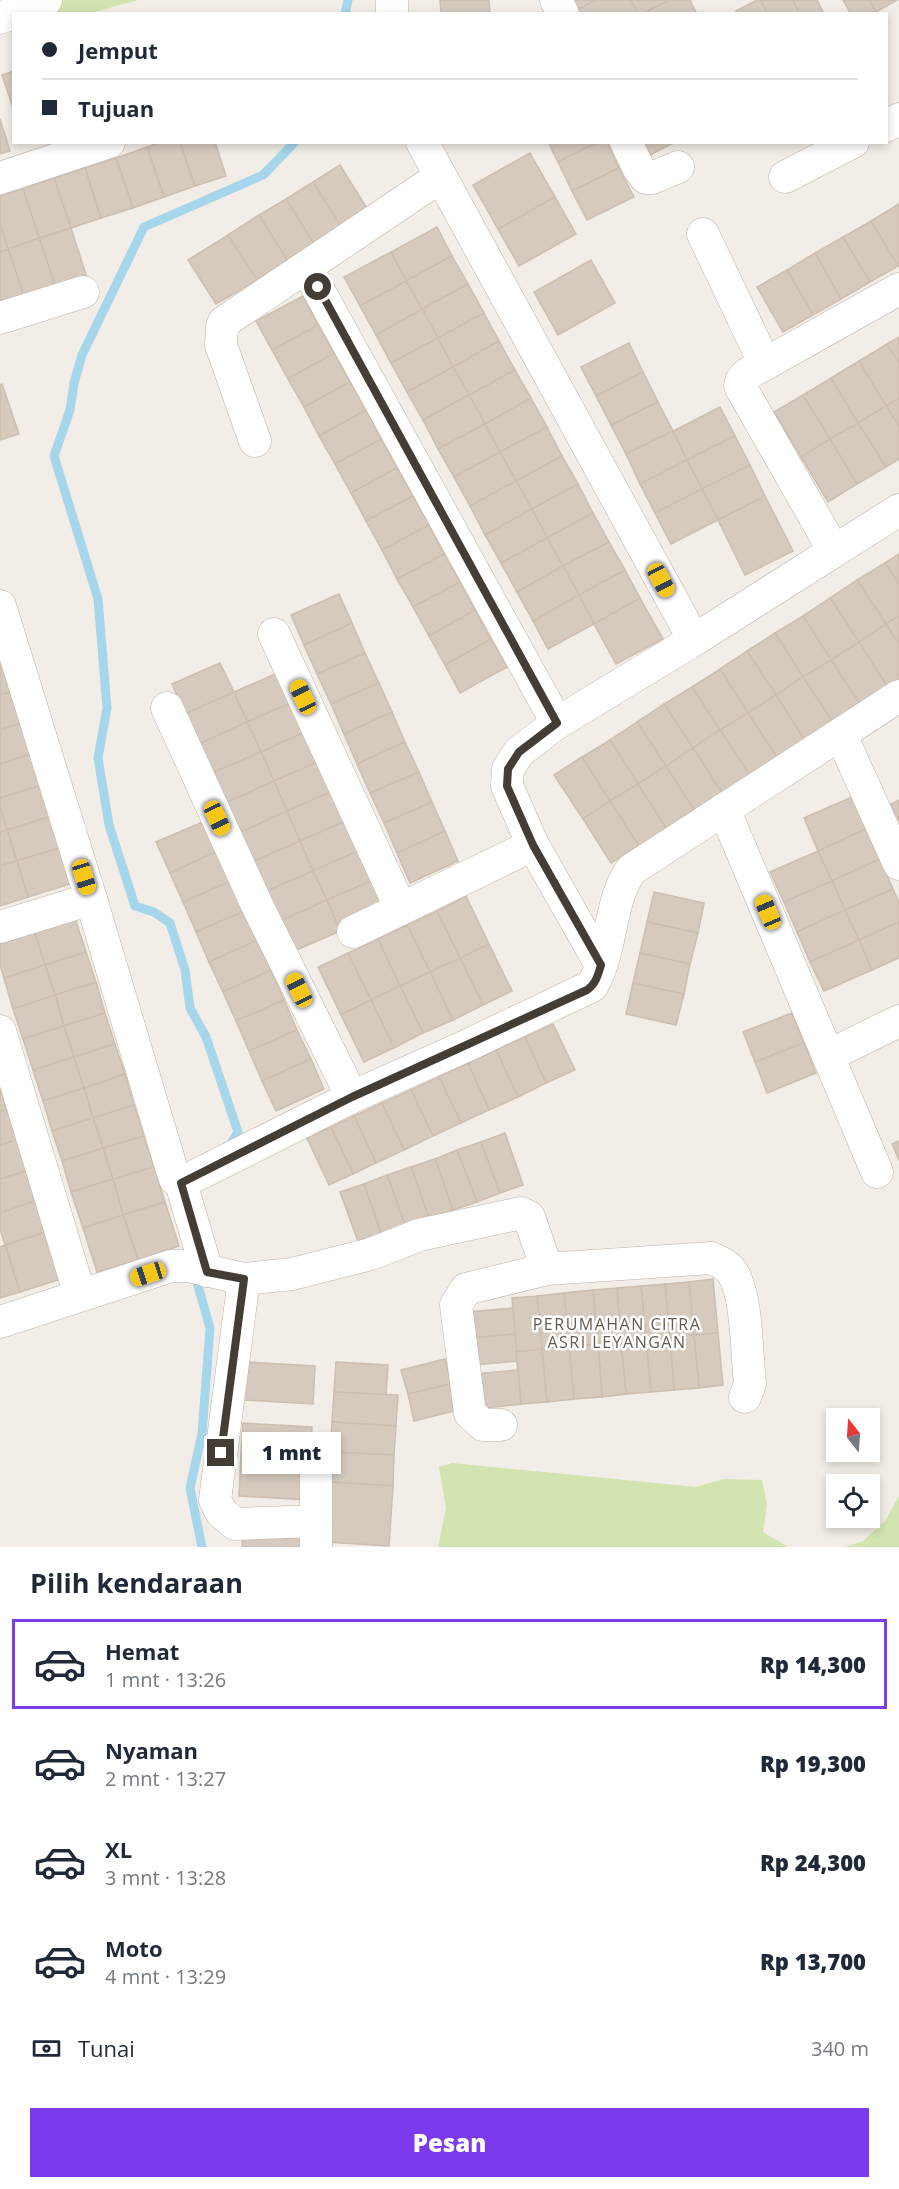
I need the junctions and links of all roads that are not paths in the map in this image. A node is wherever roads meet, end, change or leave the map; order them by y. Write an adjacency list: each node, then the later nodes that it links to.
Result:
1 (46, 0): 2 (street)
2 (15, 12)
3 (103, 144): 10 (street)
4 (423, 144): 8 (street)
5 (627, 144): 7 (street)
6 (850, 144): 9 (street)
7 (678, 167)
8 (440, 177): 12 (street); 22 (street)
9 (786, 177)
10 (0, 178)
11 (703, 234): 16 (street)
12 (306, 267): 17 (street); 25 (street)
13 (899, 290): 16 (street)
14 (84, 291): 15 (street)
15 (0, 318)
16 (765, 364): 19 (street)
17 (255, 441)
18 (899, 510): 19 (street)
19 (834, 551): 22 (street)
20 (0, 606): 30 (street)
21 (274, 634): 31 (street)
22 (694, 640): 25 (street)
23 (899, 696): 26 (street)
24 (167, 708): 38 (street)
25 (557, 723): 28 (street)
26 (841, 735): 27 (street); 29 (street)
27 (724, 809): 34 (street); 37 (street)
28 (533, 845): 31 (street); 34 (street)
29 (899, 864)
30 (91, 899): 32 (street); 40 (street)
31 (401, 909): 33 (street)
32 (0, 927)
33 (353, 932)
34 (601, 965): 38 (street)
35 (899, 1021): 37 (street)
36 (0, 1031): 44 (street)
37 (828, 1056): 39 (street)
38 (352, 1097): 40 (street)
39 (877, 1172)
40 (176, 1176): 41 (street)
41 (198, 1269): 43 (street); 44 (street)
42 (547, 1269): 43 (street); 46 (street); 47 (street)
43 (244, 1279): 49 (street)
44 (80, 1295): 45 (street)
45 (0, 1322)
46 (745, 1397)
47 (501, 1425)
48 (316, 1468): 49 (street)
49 (316, 1534)

